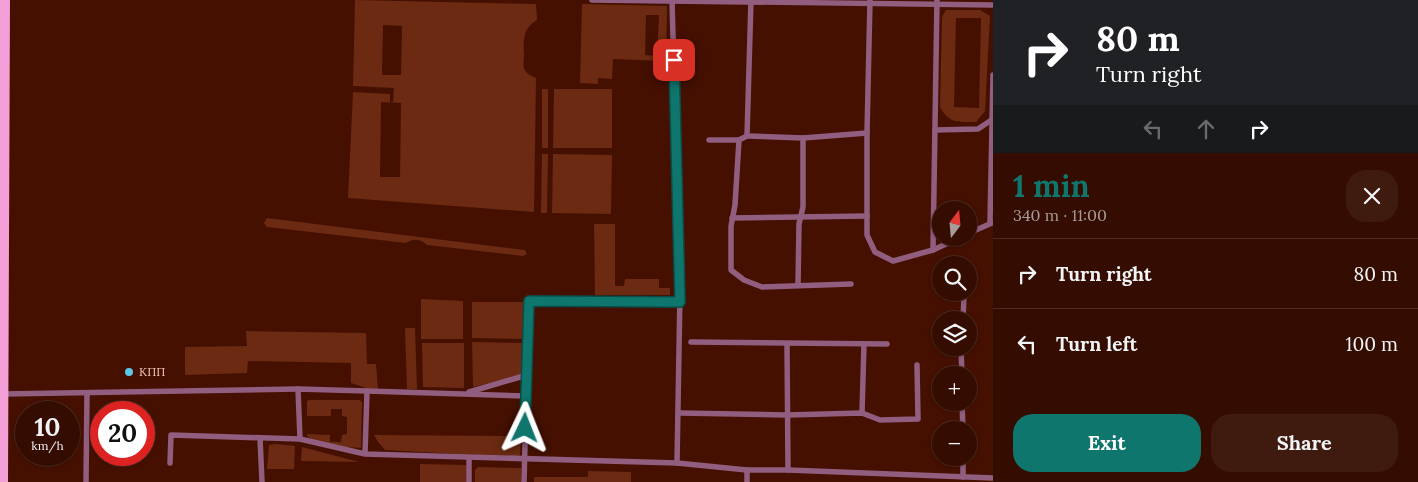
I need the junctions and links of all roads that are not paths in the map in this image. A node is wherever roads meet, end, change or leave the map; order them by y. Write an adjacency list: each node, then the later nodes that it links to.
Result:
1 (4, 0): 10 (main road)
2 (592, 0): 3 (lane)
3 (672, 1): 4 (lane); 28 (lane)
4 (751, 1): 5 (lane); 14 (lane)
5 (806, 2): 6 (lane)
6 (870, 2): 7 (lane); 13 (lane)
7 (937, 2): 8 (lane); 12 (lane)
8 (993, 5)
9 (993, 74): 11 (lane)
10 (2, 106): 24 (main road)
11 (993, 119): 12 (lane); 21 (lane)
12 (935, 130): 25 (lane)
13 (867, 133): 15 (lane); 18 (lane)
14 (747, 136): 15 (lane); 17 (lane)
15 (804, 138): 19 (lane)
16 (709, 140): 17 (lane)
17 (739, 140): 20 (lane)
18 (867, 216): 19 (lane); 25 (lane)
19 (800, 217): 20 (lane); 27 (lane)
20 (732, 218): 27 (lane)
21 (992, 223): 22 (lane)
22 (978, 229)
23 (942, 246): 25 (lane)
24 (2, 250): 40 (main road)
25 (933, 250)
26 (852, 284): 27 (lane)
27 (798, 285)
28 (680, 302): 34 (lane); 41 (lane)
29 (691, 342): 30 (lane)
30 (787, 344): 31 (lane); 43 (lane)
31 (864, 344): 32 (lane); 42 (lane)
32 (887, 344)
33 (916, 365): 42 (lane)
34 (527, 376): 38 (lane); 39 (lane)
35 (298, 389): 36 (lane); 37 (lane); 45 (lane)
36 (367, 391): 38 (lane); 46 (lane)
37 (87, 393): 40 (lane); 57 (lane)
38 (462, 394): 39 (lane)
39 (526, 396): 48 (lane)
40 (2, 402): 56 (main road)
41 (679, 413): 43 (lane); 50 (lane)
42 (862, 413): 43 (lane)
43 (787, 415): 53 (lane)
44 (260, 438): 45 (lane); 49 (lane); 58 (lane)
45 (300, 439): 46 (lane)
46 (365, 454): 47 (lane)
47 (469, 458): 48 (lane); 59 (lane)
48 (524, 460): 50 (lane); 60 (lane)
49 (170, 462)
50 (677, 463): 52 (lane)
51 (963, 466): 54 (lane)
52 (747, 470): 53 (lane); 61 (lane)
53 (788, 470): 54 (lane)
54 (963, 477): 55 (lane)
55 (993, 478)
56 (2, 482)
57 (86, 482)
58 (262, 482)
59 (469, 482)
60 (524, 482)
61 (746, 482)

